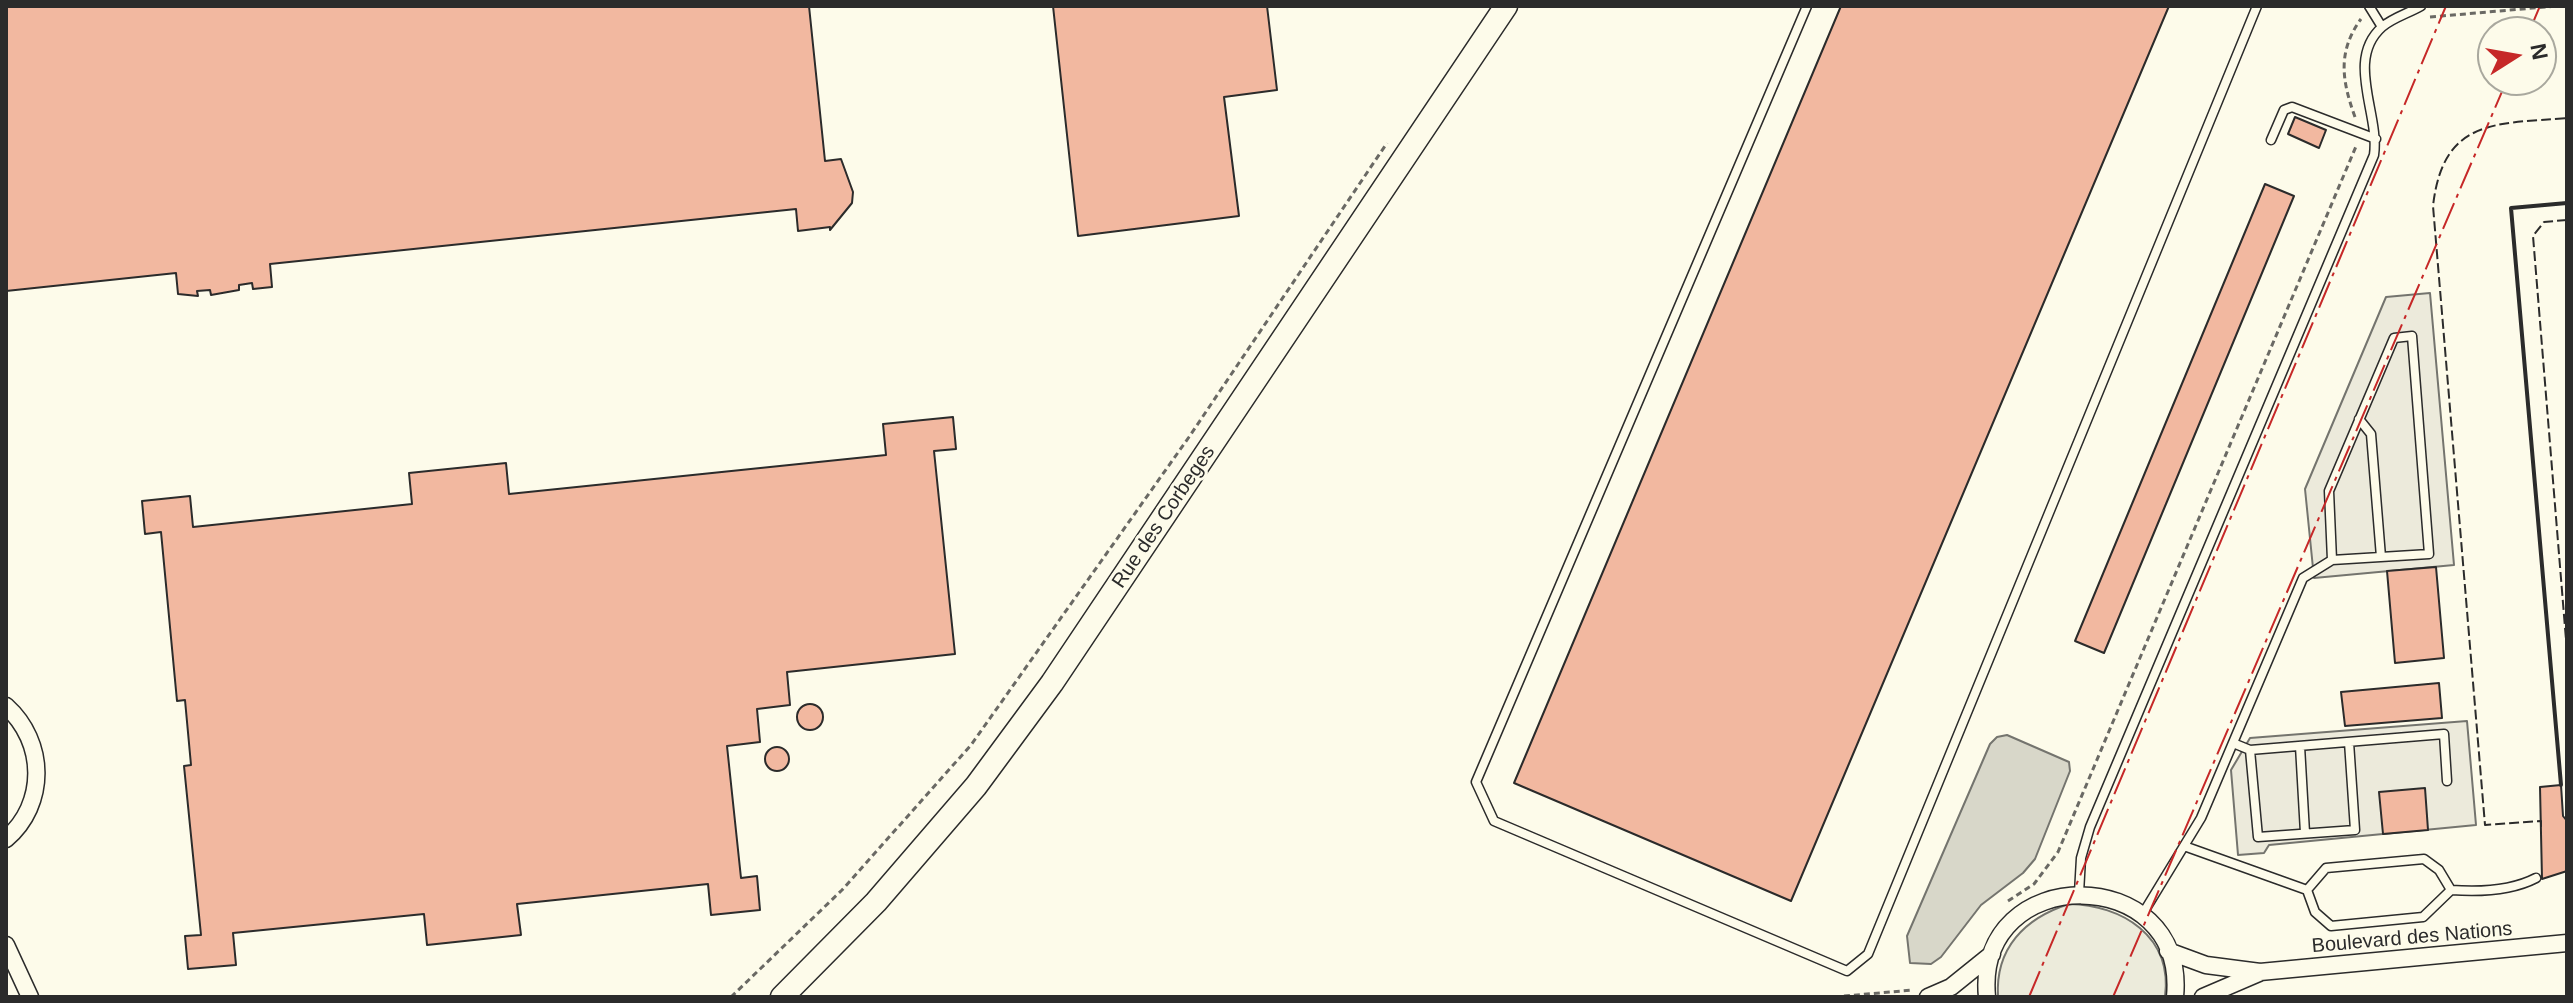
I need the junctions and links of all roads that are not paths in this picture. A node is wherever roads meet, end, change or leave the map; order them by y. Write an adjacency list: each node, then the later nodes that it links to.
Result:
1 (1506, 6): 33 (street, Rue des Corbeges)
2 (1807, 6): 3 (lane)
3 (2257, 6)
4 (2421, 6): 6 (lane)
5 (2370, 8): 6 (lane)
6 (2382, 27): 7 (lane)
7 (2376, 139): 8 (lane); 24 (lane)
8 (2271, 140)
9 (2359, 419): 10 (lane); 10 (lane); 11 (lane)
10 (2381, 557): 11 (lane)
11 (2332, 560): 14 (lane)
12 (6, 706): 19 (street)
13 (2349, 742): 15 (lane); 17 (lane); 18 (lane)
14 (2233, 743): 16 (lane); 20 (lane)
15 (2300, 746): 16 (lane); 18 (lane)
16 (2250, 750): 18 (lane)
17 (2447, 781)
18 (2305, 833)
19 (6, 839)
20 (2184, 846): 22 (lane); 25 (lane)
21 (2536, 878): 23 (lane)
22 (2307, 890): 23 (lane); 23 (lane)
23 (2451, 890)
24 (2079, 893): 25 (street); 29 (street)
25 (2142, 915): 28 (street)
26 (2567, 943): 30 (street, Boulevard des Nations)
27 (6, 945): 32 (street)
28 (2168, 951): 30 (street, Boulevard des Nations); 35 (street)
29 (1992, 954): 31 (street); 34 (street)
30 (2260, 972): 36 (street, Boulevard des Nations)
31 (1921, 993)
32 (30, 997)
33 (782, 997)
34 (1987, 997)
35 (2175, 997)
36 (2203, 997)

